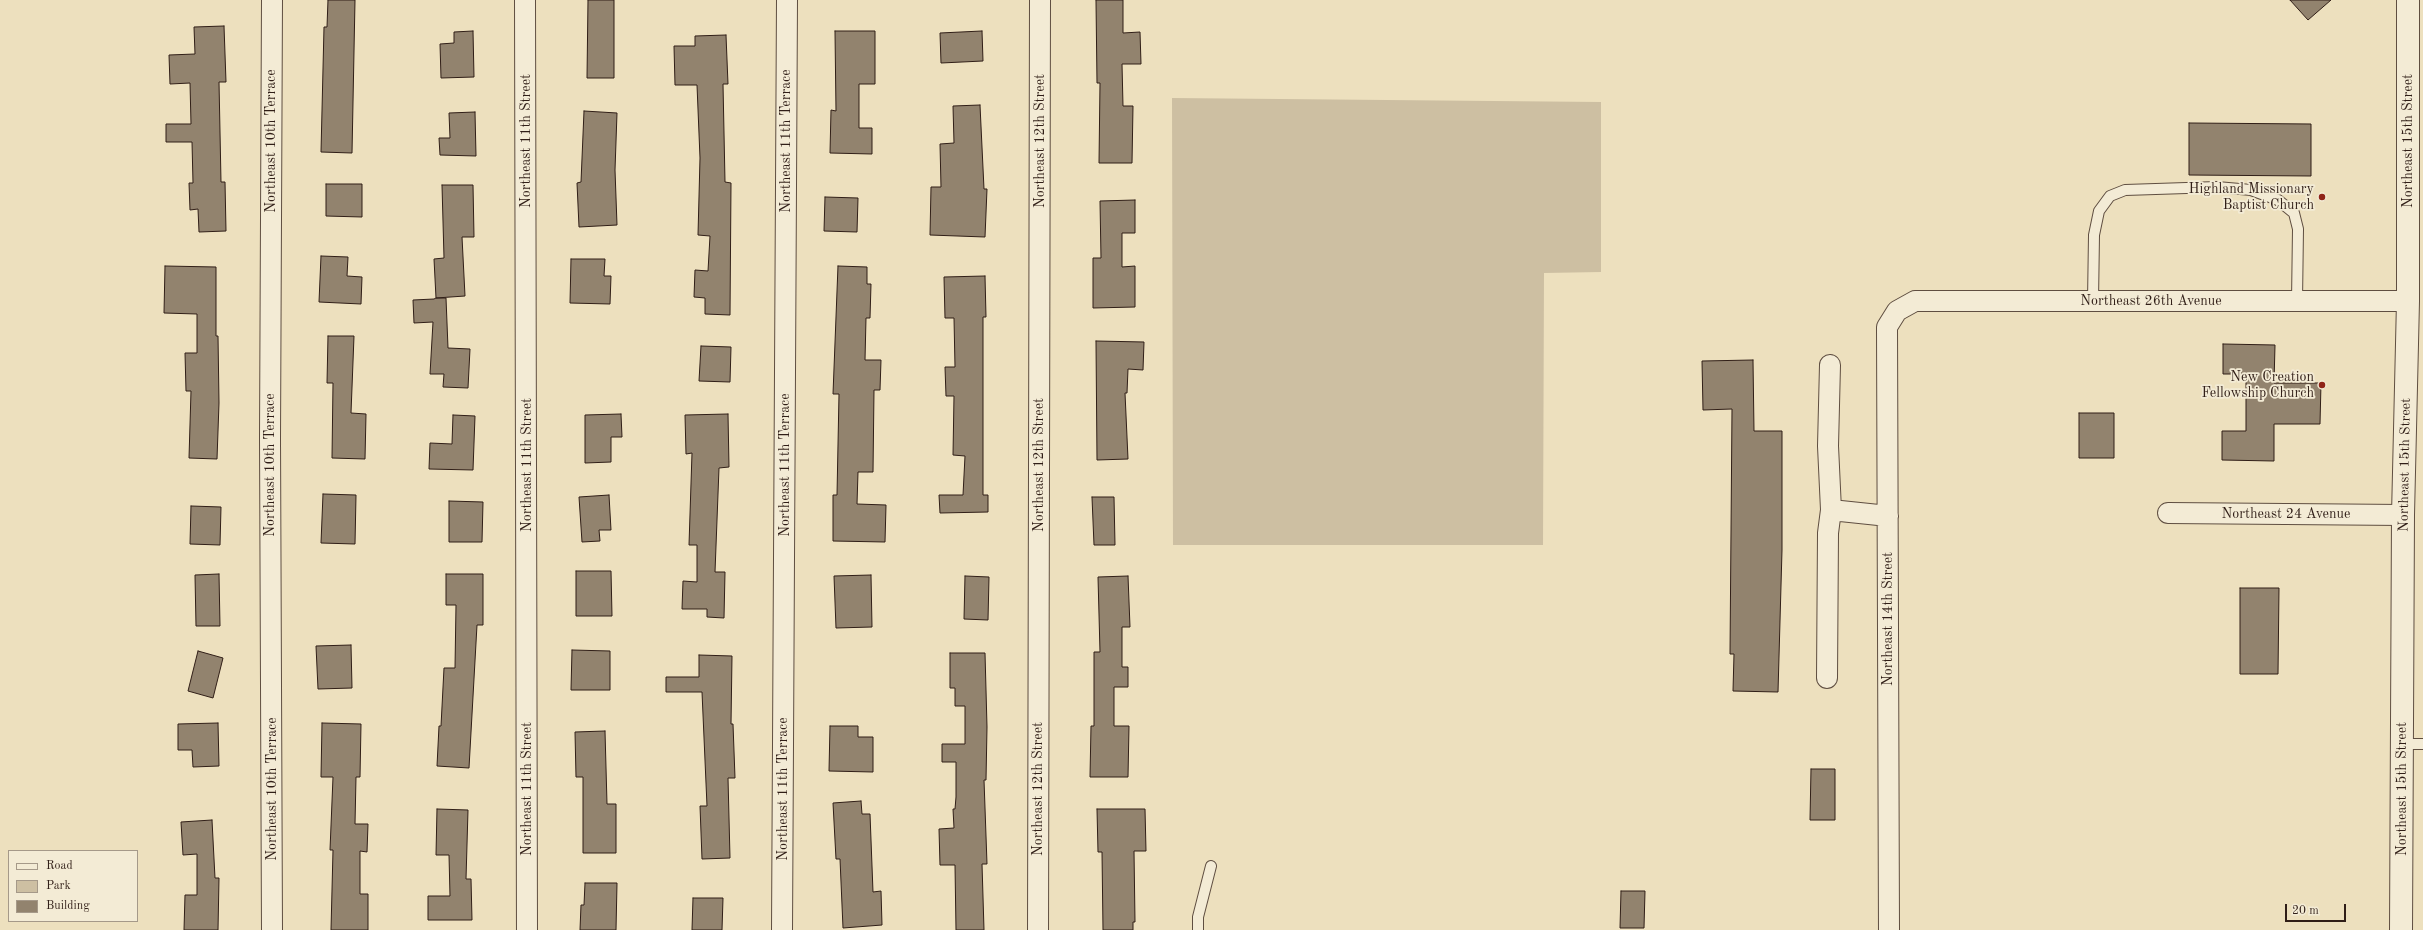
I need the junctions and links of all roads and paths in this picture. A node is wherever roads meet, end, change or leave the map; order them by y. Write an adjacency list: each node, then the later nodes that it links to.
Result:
1 (272, 0): 18 (street, Northeast 10th Terrace)
2 (525, 0): 19 (street, Northeast 11th Street)
3 (787, 0): 20 (street, Northeast 11th Terrace)
4 (1040, 0): 21 (street, Northeast 12th Street)
5 (2408, 0): 8 (street, Northeast 15th Street)
6 (2093, 301): 7 (street, Northeast 26th Avenue); 7 (lane); 9 (street, Northeast 26th Avenue)
7 (2297, 301): 8 (street, Northeast 26th Avenue)
8 (2408, 301): 13 (street, Northeast 15th Street)
9 (1897, 311): 14 (street, Northeast 14th Street)
10 (1830, 365): 11 (street)
11 (1831, 510): 14 (street); 15 (street)
12 (2168, 513): 13 (street, Northeast 24 Avenue)
13 (2404, 515): 16 (street, Northeast 15th Street)
14 (1888, 516): 23 (street, Northeast 14th Street)
15 (1827, 678)
16 (2413, 744): 24 (street, Northeast 15th Street)
17 (1211, 866): 22 (lane)
18 (272, 930)
19 (527, 930)
20 (782, 930)
21 (1038, 930)
22 (1198, 930)
23 (1889, 930)
24 (2402, 930)

